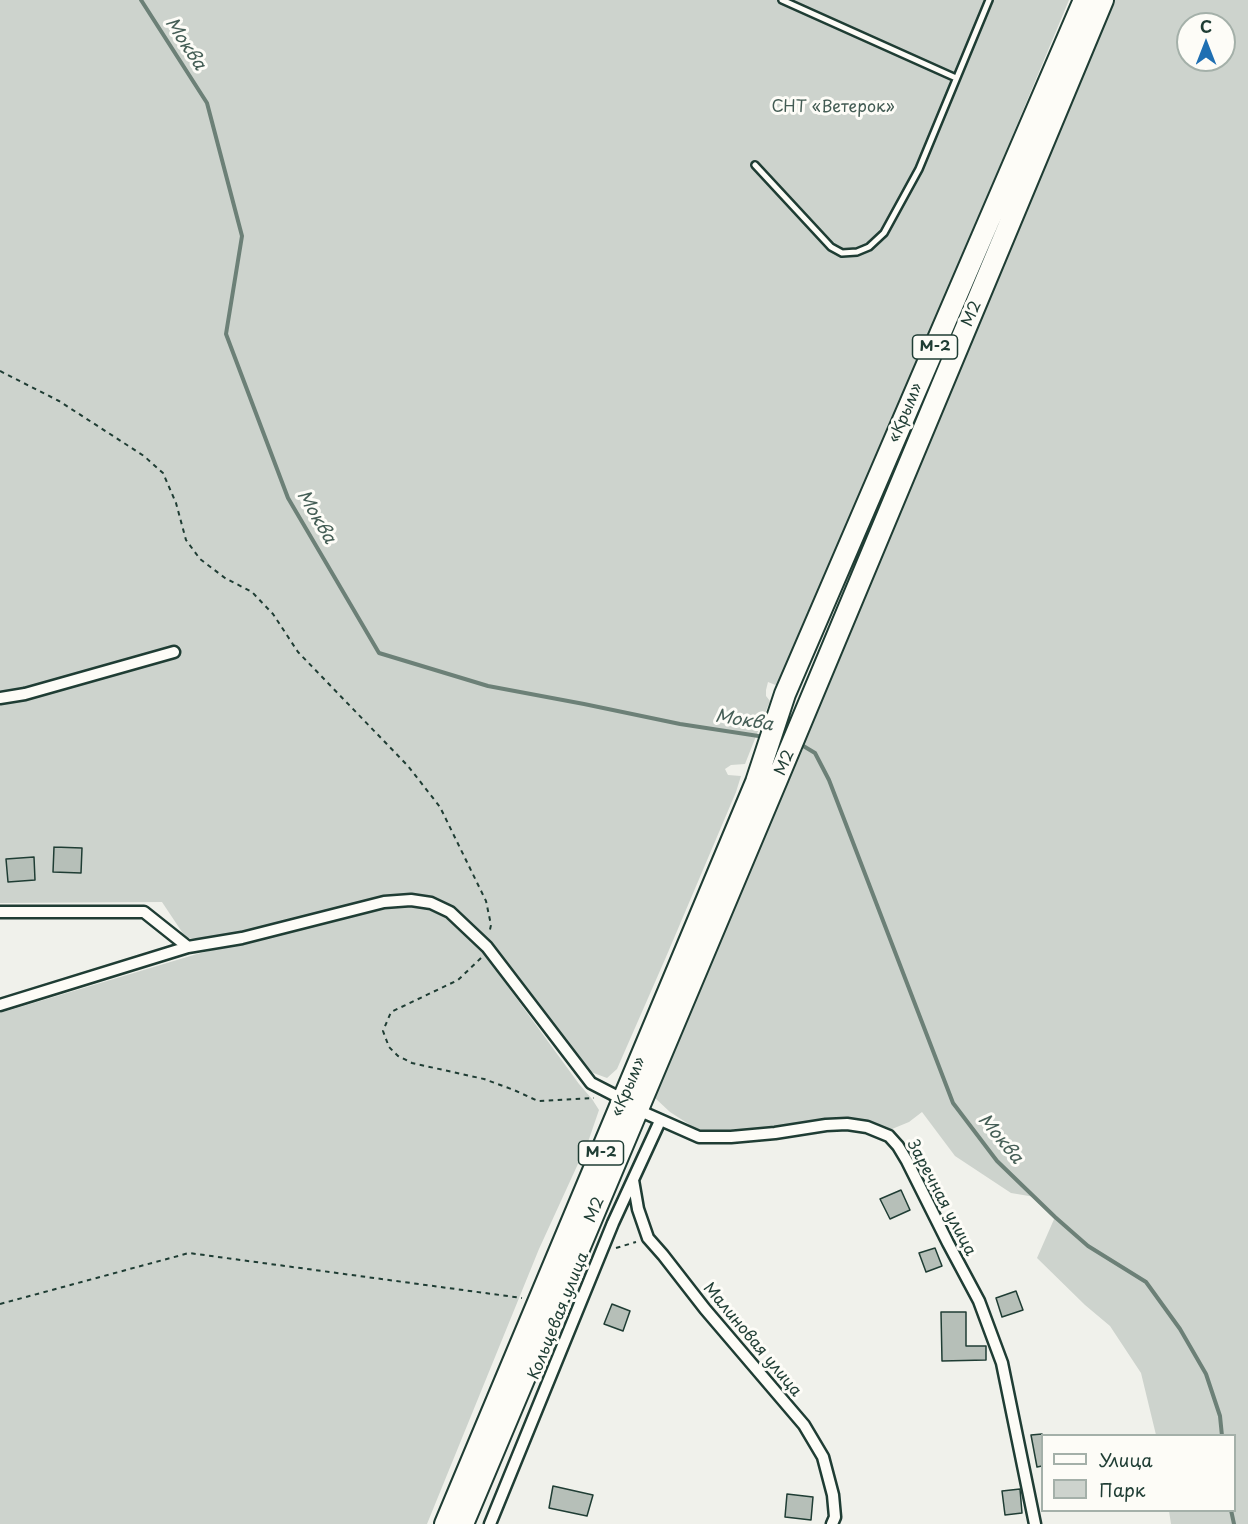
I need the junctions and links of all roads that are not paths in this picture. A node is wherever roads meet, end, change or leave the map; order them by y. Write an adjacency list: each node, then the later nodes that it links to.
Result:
1 (782, 0): 5 (lane)
2 (989, 0): 5 (lane)
3 (1084, 0): 12 (highway, «Крым» / М-2)
4 (1103, 0): 12 (highway, М2)
5 (956, 78): 6 (lane)
6 (755, 165)
7 (174, 652): 8 (street)
8 (0, 698)
9 (0, 912): 10 (street)
10 (188, 947): 11 (street, Заречная улица); 12 (street, Заречная улица)
11 (0, 1005)
12 (627, 1105): 13 (street, Заречная улица); 16 (highway, «Крым» / М-2); 17 (highway, М2)
13 (660, 1121): 14 (street, Кольцевая улица); 19 (street, Заречная улица)
14 (633, 1180): 15 (street, Малиновая улица); 18 (street, Кольцевая улица)
15 (835, 1522)
16 (445, 1524)
17 (463, 1524)
18 (490, 1524)
19 (1035, 1524)

